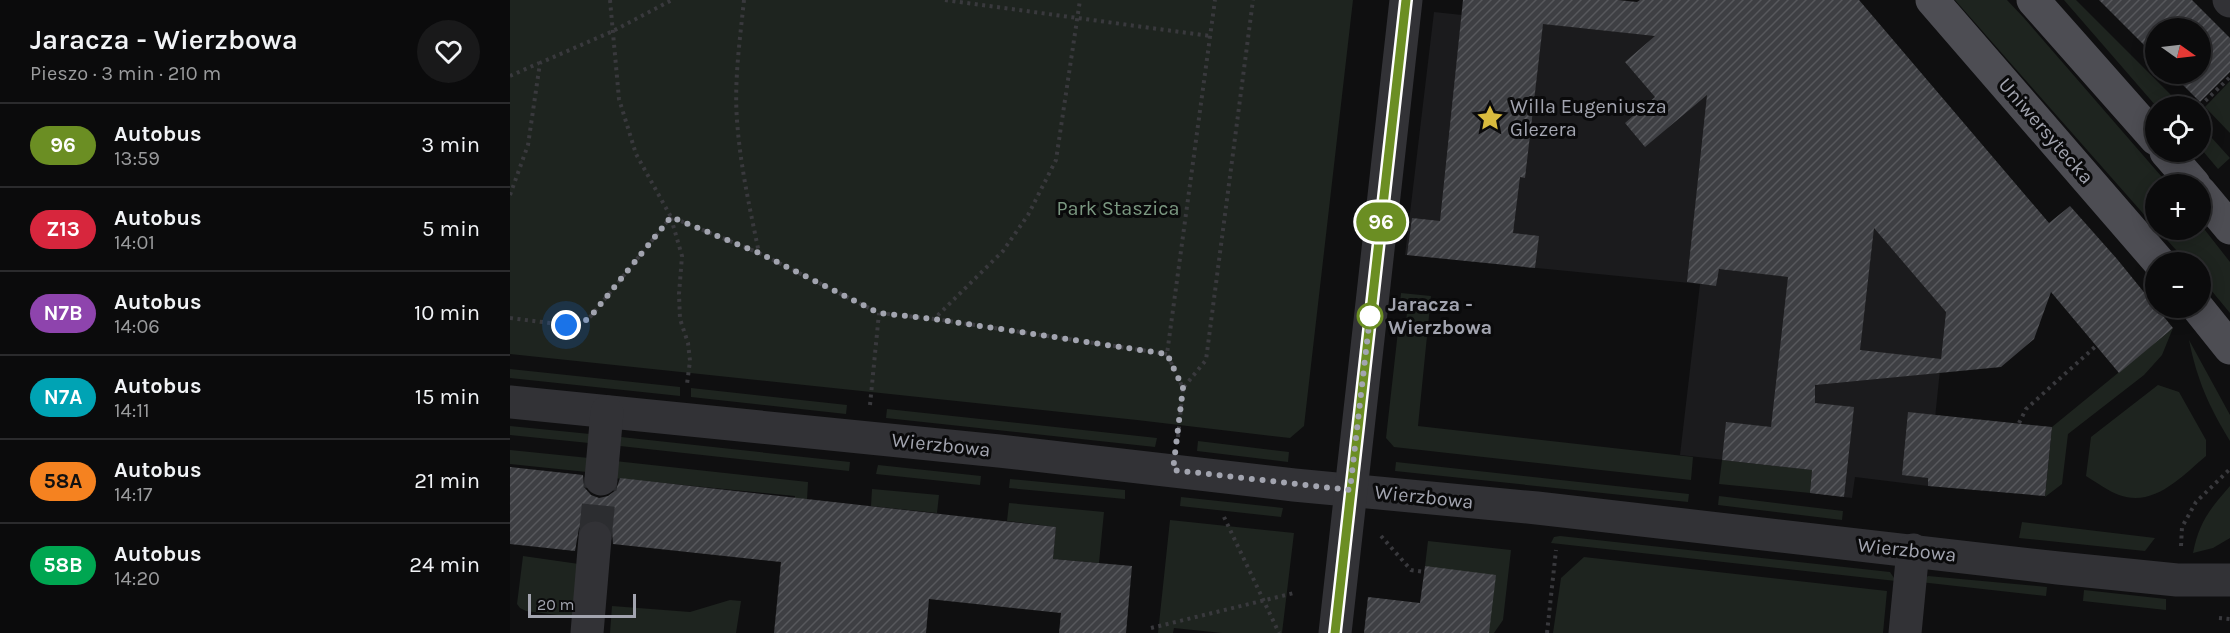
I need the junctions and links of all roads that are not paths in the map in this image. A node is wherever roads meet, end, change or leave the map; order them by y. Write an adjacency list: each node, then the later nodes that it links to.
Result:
1 (1406, 0): 15 (street)
2 (1932, 0): 9 (main road, Uniwersytecka)
3 (2033, 0): 4 (main road)
4 (2145, 127)
5 (2175, 162): 6 (main road)
6 (2185, 174)
7 (2211, 205): 8 (main road)
8 (2230, 228)
9 (2150, 252)
10 (2206, 318): 11 (main road)
11 (2230, 348)
12 (510, 402): 13 (street, Wierzbowa)
13 (607, 412): 14 (street); 15 (street, Wierzbowa)
14 (601, 479)
15 (1350, 490): 17 (street, Wierzbowa); 20 (street)
16 (596, 538): 19 (street)
17 (1913, 550): 18 (street, Wierzbowa); 21 (street)
18 (2230, 580)
19 (586, 633)
20 (1335, 633)
21 (1905, 633)

